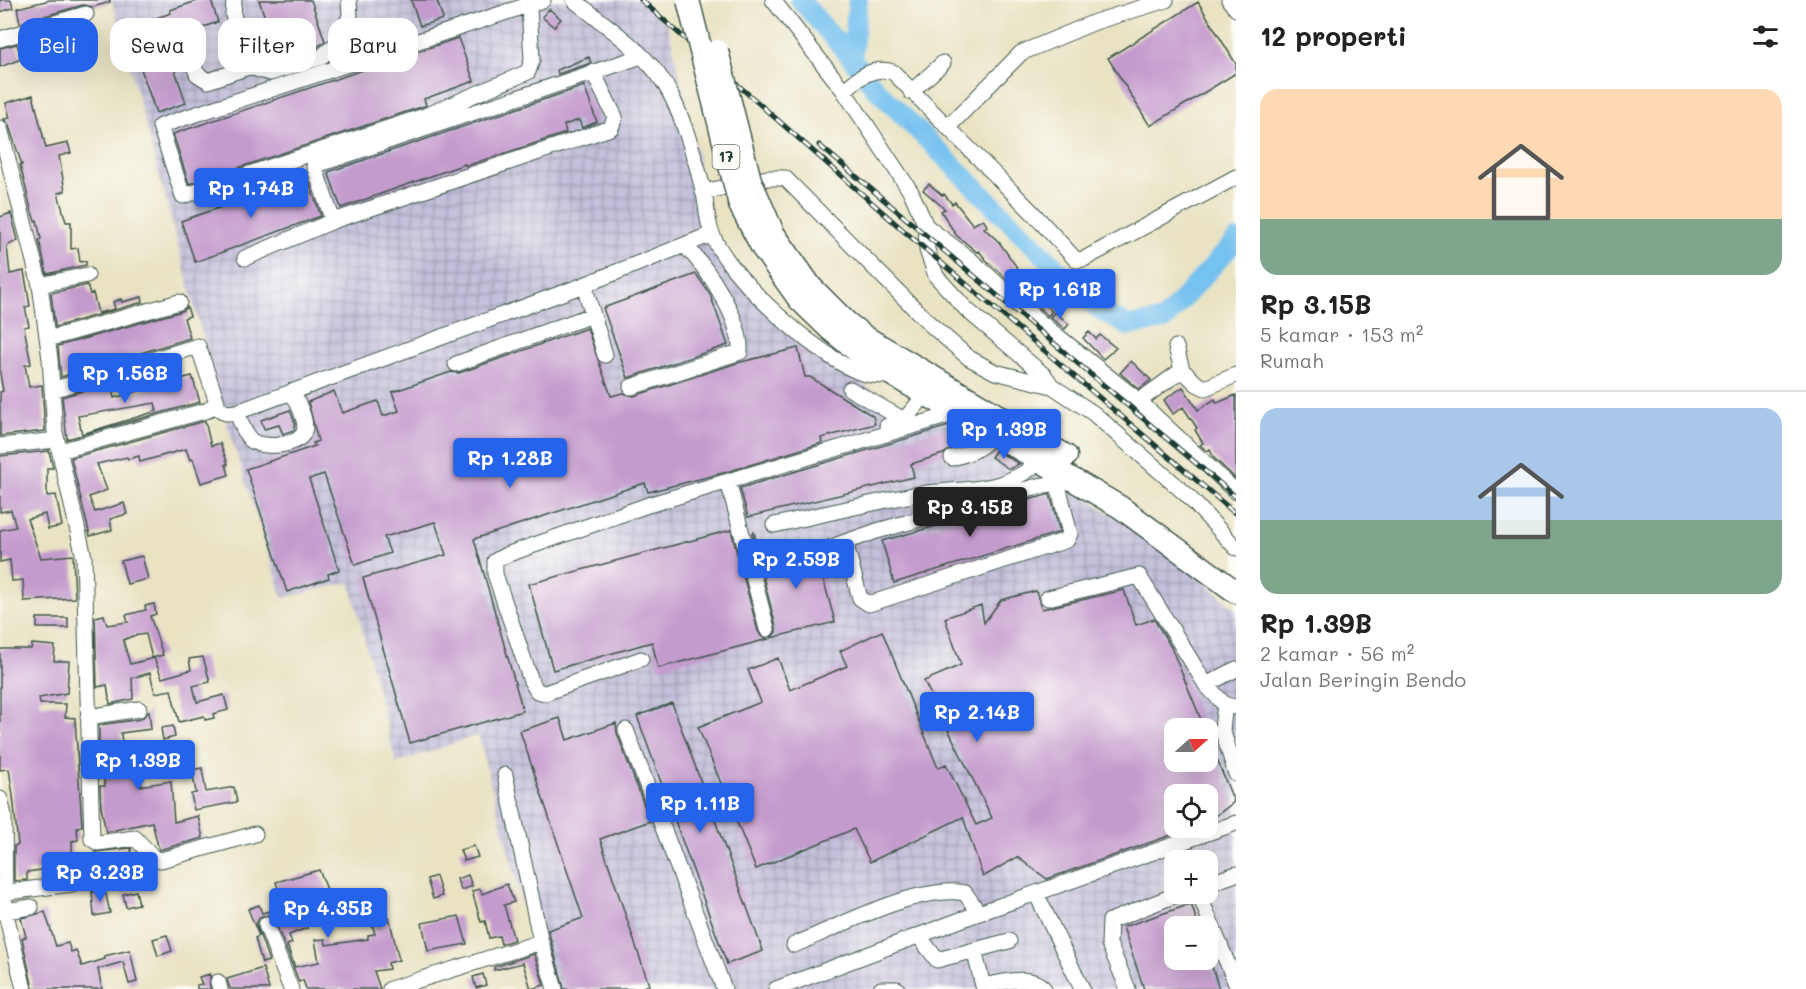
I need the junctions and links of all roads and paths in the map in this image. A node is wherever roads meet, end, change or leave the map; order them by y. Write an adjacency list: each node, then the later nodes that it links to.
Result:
1 (234, 0): 12 (street)
2 (349, 0): 15 (street)
3 (574, 0): 14 (street)
4 (688, 0): 34 (highway, 17, bridge)
5 (704, 0): 34 (highway, 17, bridge)
6 (773, 0): 20 (street)
7 (1166, 0): 22 (street)
8 (1229, 0): 10 (street)
9 (536, 3): 9 (street)
10 (1236, 9)
11 (86, 14): 13 (street)
12 (234, 18)
13 (0, 39)
14 (642, 56): 19 (street); 25 (street)
15 (316, 59)
16 (942, 63): 21 (street)
17 (196, 72): 18 (street)
18 (234, 72)
19 (593, 72): 26 (street); 26 (street)
20 (846, 89): 21 (street); 27 (street)
21 (910, 92): 22 (street)
22 (948, 127): 24 (street)
23 (0, 128): 32 (street)
24 (1236, 175)
25 (703, 192): 28 (street); 44 (street)
26 (333, 221): 30 (street)
27 (926, 226): 44 (street); 50 (street)
28 (712, 234): 29 (street); 43 (street)
29 (685, 246): 33 (street); 45 (street)
30 (244, 258)
31 (87, 275): 32 (street)
32 (40, 285): 37 (street)
33 (584, 285): 36 (street); 48 (street)
34 (805, 293): 43 (highway, 17); 66 (highway, 17)
35 (179, 302): 37 (street)
36 (592, 315): 39 (street); 40 (street)
37 (48, 339): 47 (street)
38 (1176, 347): 41 (street)
39 (605, 355)
40 (456, 364)
41 (1182, 370): 42 (street); 50 (street)
42 (1236, 375)
43 (897, 377): 49 (highway, 17)
44 (1052, 386): 65 (street)
45 (631, 387)
46 (850, 389): 54 (street)
47 (52, 390): 51 (street); 57 (street)
48 (292, 392): 52 (street); 52 (street)
49 (927, 393): 53 (highway, 17); 54 (street)
50 (1139, 401): 63 (street)
51 (214, 406): 52 (street); 57 (street)
52 (237, 412)
53 (960, 412): 55 (highway, 17); 61 (street)
54 (904, 420): 56 (street)
55 (994, 432): 59 (street); 60 (highway, 17)
56 (826, 442)
57 (58, 445): 58 (street); 75 (street)
58 (0, 446)
59 (952, 458)
60 (1042, 460): 62 (highway, 17); 64 (street)
61 (728, 481): 69 (street); 70 (street)
62 (1066, 482): 62 (street); 67 (highway, 17)
63 (1236, 492)
64 (774, 525)
65 (1236, 548)
66 (1236, 574)
67 (1236, 592)
68 (1048, 598): 72 (street)
69 (767, 629)
70 (641, 659)
71 (1236, 669): 72 (street)
72 (1206, 685): 73 (street)
73 (1231, 706): 77 (street)
74 (139, 709): 75 (street)
75 (88, 717): 81 (street)
76 (626, 730): 104 (street)
77 (1236, 774)
78 (505, 775): 94 (street)
79 (0, 799): 87 (street)
80 (1236, 823): 85 (street)
81 (255, 834)
82 (1236, 874): 83 (street)
83 (1218, 880)
84 (72, 884): 87 (street)
85 (1036, 892): 90 (street); 108 (street)
86 (1164, 900): 109 (street)
87 (3, 903): 89 (street); 100 (street)
88 (1203, 904): 97 (street)
89 (31, 907)
90 (979, 913): 92 (street); 95 (street)
91 (266, 926): 101 (street)
92 (919, 936): 96 (street); 99 (street)
93 (1009, 941): 96 (street)
94 (541, 942): 102 (street); 103 (street)
95 (794, 945)
96 (974, 950): 98 (street)
97 (1236, 984)
98 (983, 987): 107 (street)
99 (784, 988)
100 (24, 989)
101 (291, 989)
102 (390, 989)
103 (555, 989)
104 (724, 989)
105 (881, 989): 106 (street)
106 (897, 989)
107 (1044, 989)
108 (1082, 989)
109 (1128, 989)

